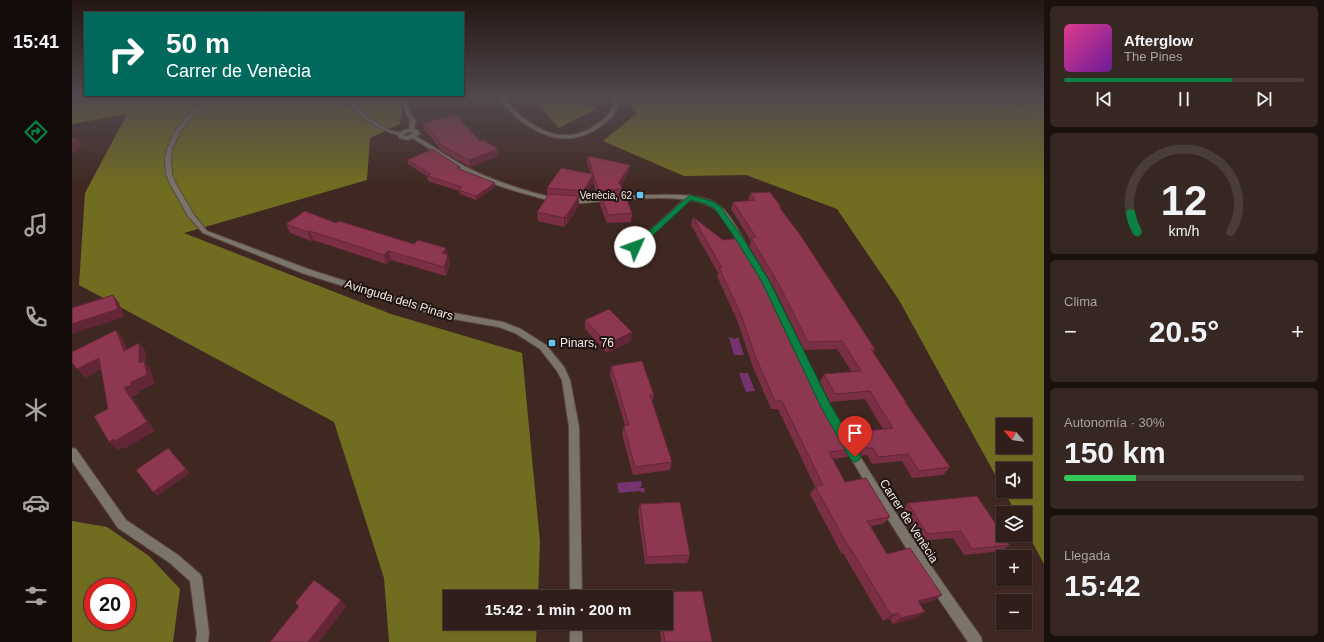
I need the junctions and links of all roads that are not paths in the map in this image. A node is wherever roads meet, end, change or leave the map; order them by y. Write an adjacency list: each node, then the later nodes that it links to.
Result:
1 (180, 128): 12 (street, Avinguda dels Pinars)
2 (383, 128): 6 (street)
3 (412, 128): 6 (street)
4 (533, 128): 5 (street)
5 (596, 128)
6 (412, 133): 7 (street)
7 (690, 197): 8 (street); 9 (street)
8 (635, 247)
9 (748, 253)
10 (786, 324): 16 (street, Carrer de Venècia)
11 (72, 452): 14 (street)
12 (576, 590)
13 (576, 630): 15 (street)
14 (202, 642)
15 (576, 642)
16 (976, 642)

